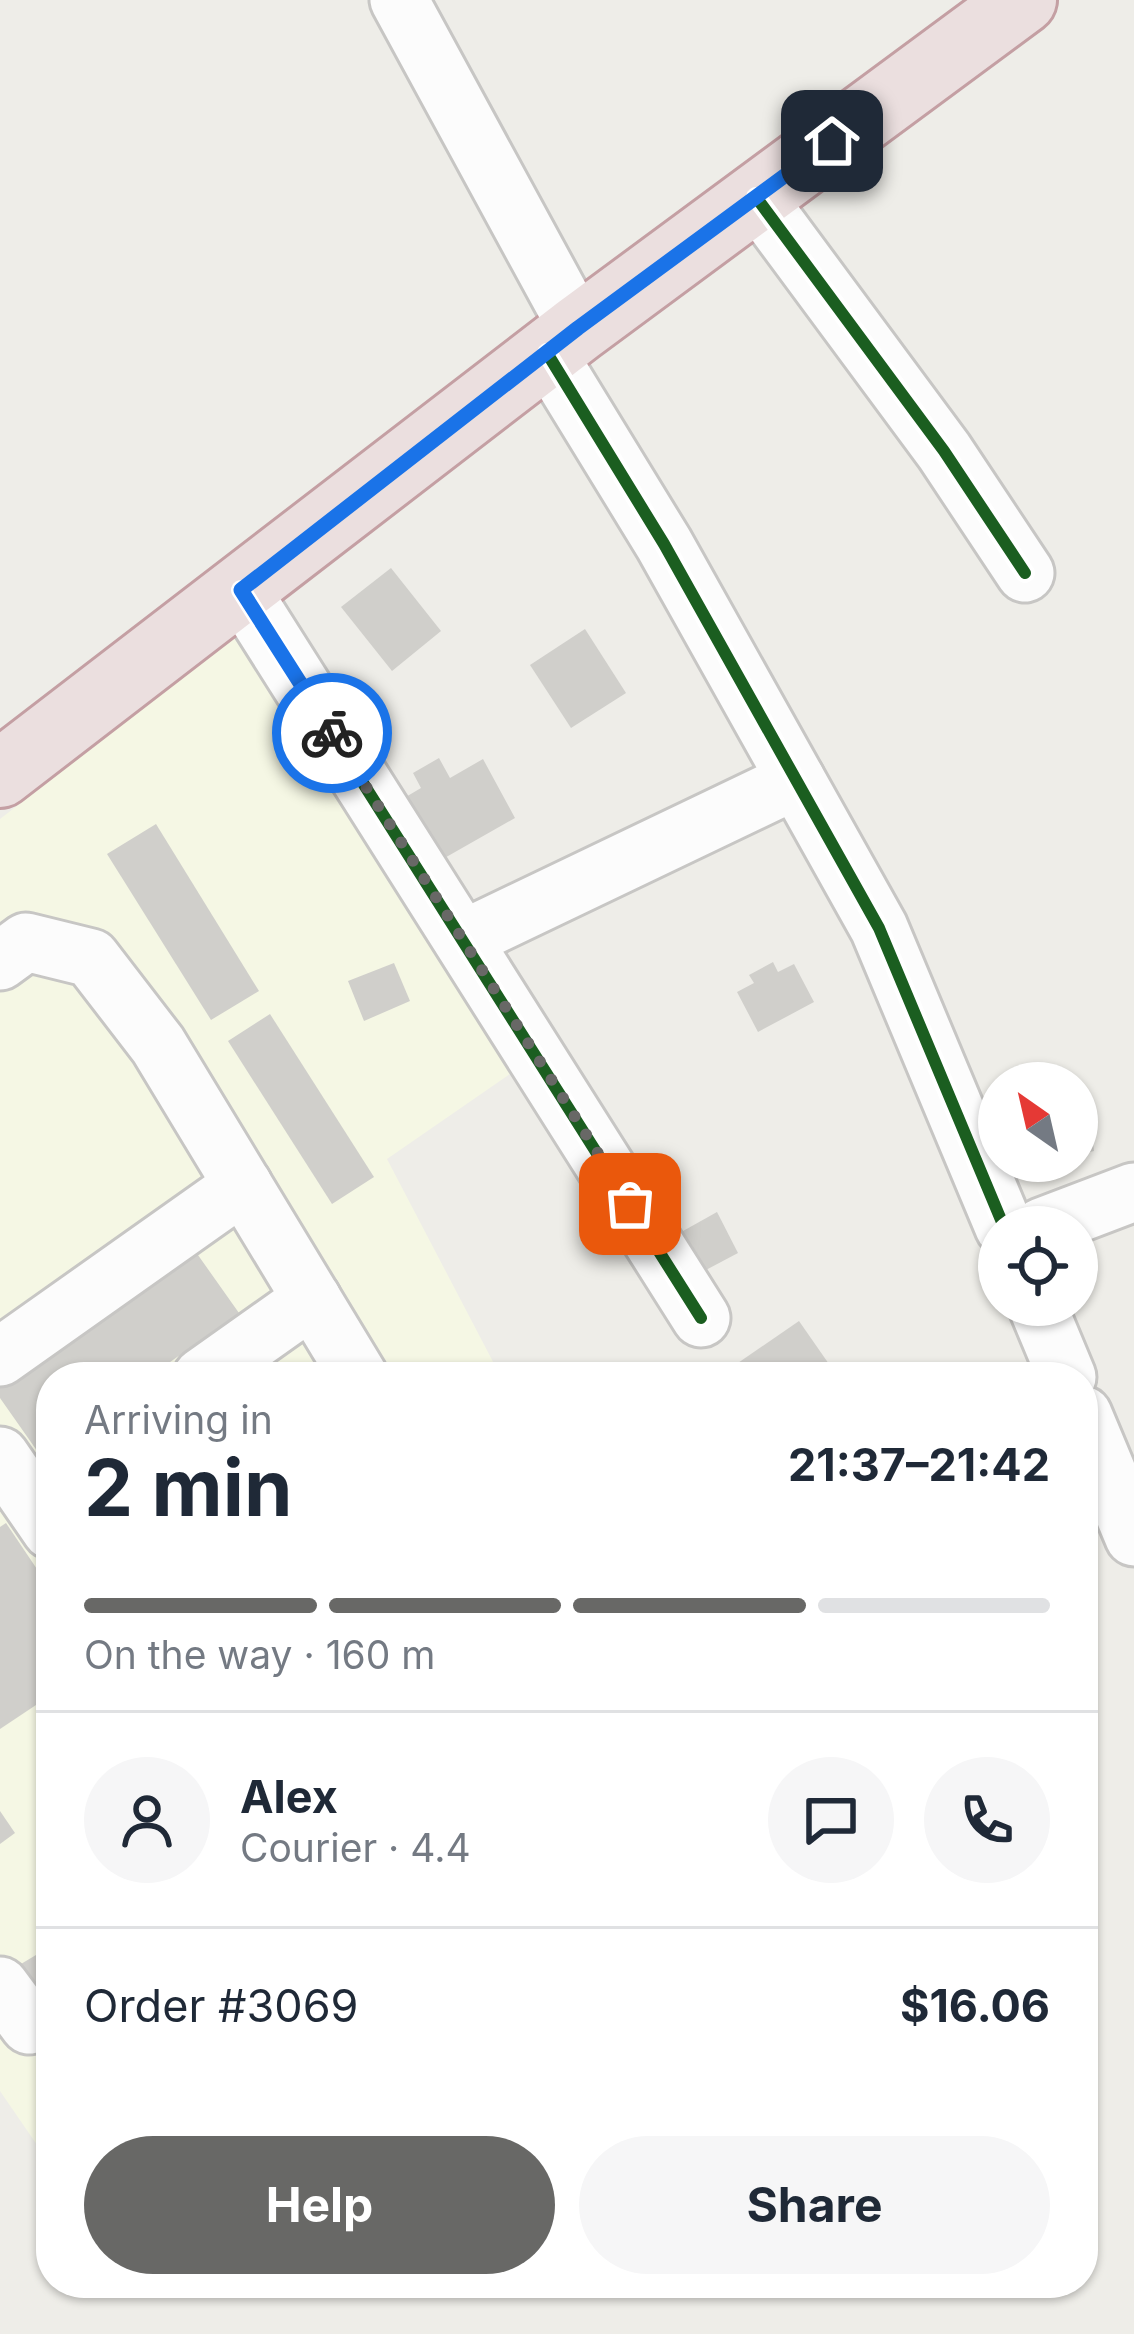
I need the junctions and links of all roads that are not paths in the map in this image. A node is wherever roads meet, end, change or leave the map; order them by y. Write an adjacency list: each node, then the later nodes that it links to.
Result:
1 (399, 0): 4 (street)
2 (1023, 0): 3 (highway)
3 (756, 197): 4 (highway); 5 (street)
4 (563, 340): 6 (highway); 8 (street)
5 (1024, 573)
6 (241, 590): 7 (highway); 9 (street)
7 (0, 774)
8 (796, 780): 9 (street); 13 (street)
9 (464, 939): 16 (street)
10 (0, 961): 11 (street)
11 (243, 1184): 15 (street); 18 (street)
12 (1134, 1192): 14 (street)
13 (995, 1206)
14 (1097, 1206)
15 (312, 1299): 19 (street); 20 (street)
16 (701, 1318)
17 (1046, 1326): 21 (street)
18 (0, 1358)
19 (223, 1362)
20 (349, 1362)
21 (1061, 1362)
22 (1098, 1451): 23 (street)
23 (1134, 1537)

